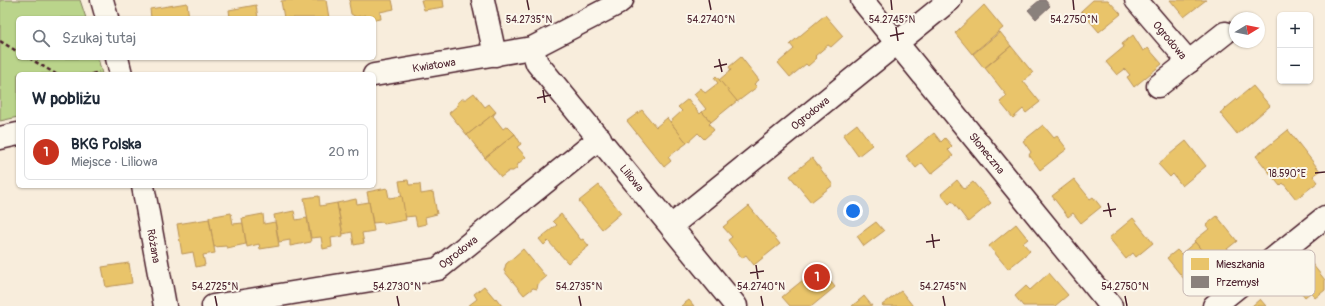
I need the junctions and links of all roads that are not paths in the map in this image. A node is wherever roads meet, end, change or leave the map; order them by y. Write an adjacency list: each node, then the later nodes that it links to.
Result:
1 (102, 0): 7 (street)
2 (483, 0): 11 (street)
3 (622, 0): 10 (street, Kwiatowa)
4 (862, 0): 9 (street, Słoneczna)
5 (950, 0): 9 (street, Ogrodowa)
6 (1136, 0): 13 (street, Ogrodowa)
7 (106, 16)
8 (1225, 33): 13 (street)
9 (897, 43): 22 (street, Ogrodowa); 28 (street, Słoneczna)
10 (532, 48): 11 (street, Kwiatowa); 19 (street, Liliowa)
11 (495, 55): 15 (street, Kwiatowa)
12 (118, 60): 14 (street)
13 (1189, 62): 16 (street)
14 (120, 72)
15 (376, 75)
16 (1158, 86)
17 (16, 134): 18 (street)
18 (0, 138)
19 (600, 138): 22 (street, Liliowa); 26 (street, Ogrodowa)
20 (143, 188): 25 (street, Różana)
21 (1325, 216): 23 (street)
22 (671, 226): 27 (street, Liliowa)
23 (1283, 250)
24 (1226, 296): 29 (street)
25 (165, 306)
26 (214, 306)
27 (736, 306)
28 (1112, 306)
29 (1214, 306)

